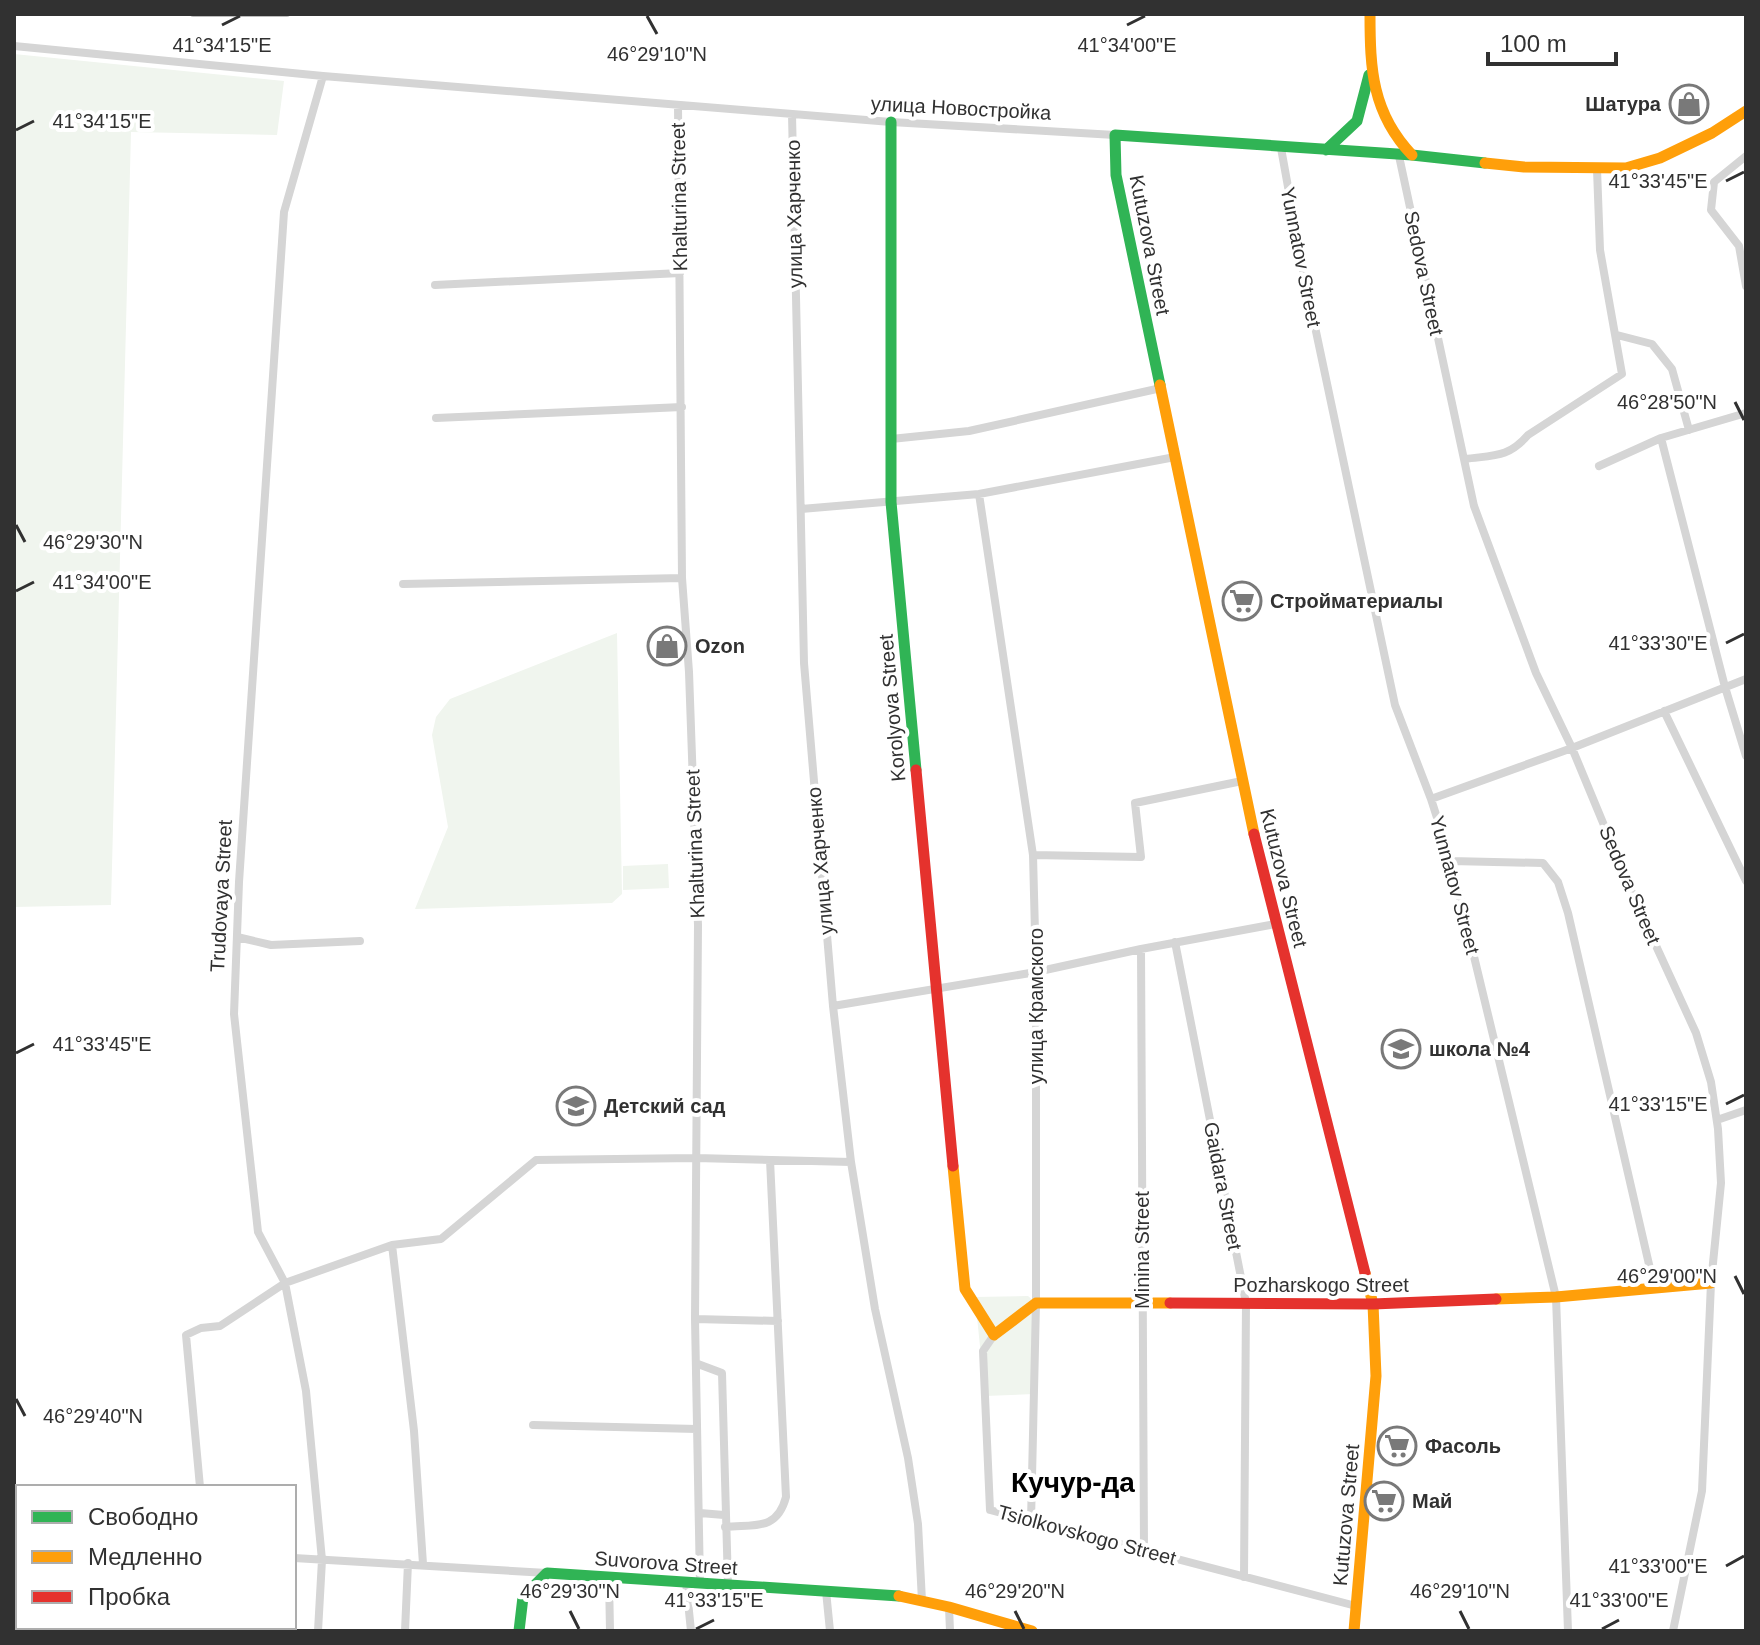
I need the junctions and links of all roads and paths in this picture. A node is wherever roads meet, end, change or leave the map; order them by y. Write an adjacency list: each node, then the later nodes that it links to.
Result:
1 (1370, 14): 3 (main road)
2 (14, 46): 4 (street, улица Новостройка)
3 (1370, 67): 11 (main road); 12 (main road)
4 (323, 76): 5 (street, улица Новостройка); 45 (street, Trudovaya Street)
5 (678, 105): 7 (street, улица Новостройка); 15 (street, Khalturina Street)
6 (1746, 111): 14 (main road, улица Новостройка)
7 (792, 114): 8 (street, улица Новостройка); 31 (street, улица Харченко)
8 (891, 122): 9 (street, улица Новостройка); 25 (main road, Korolyova Street)
9 (1115, 135): 10 (main road, улица Новостройка); 19 (main road, Kutuzova Street)
10 (1281, 148): 11 (main road, улица Новостройка); 40 (street, Yunnatov Street)
11 (1326, 150): 12 (main road, улица Новостройка)
12 (1405, 156): 14 (main road, улица Новостройка); 27 (street, Sedova Street)
13 (1746, 156): 17 (street)
14 (1597, 169): 18 (street)
15 (680, 273): 16 (street); 20 (street, Khalturina Street)
16 (435, 285)
17 (1746, 286)
18 (1617, 335): 23 (street); 27 (street)
19 (1161, 388): 25 (street); 26 (main road, Kutuzova Street)
20 (682, 407): 22 (street); 32 (street, Khalturina Street)
21 (1746, 413): 23 (street)
22 (436, 418)
23 (1689, 430): 24 (street)
24 (1661, 438): 28 (street); 35 (street)
25 (891, 439): 30 (main road, Korolyova Street)
26 (1175, 457): 29 (street); 39 (main road, Kutuzova Street)
27 (1465, 459): 37 (street, Sedova Street)
28 (1599, 466)
29 (979, 494): 30 (street); 41 (street, улица Крамского)
30 (891, 502): 31 (street); 50 (main road, Korolyova Street)
31 (801, 509): 51 (street, улица Харченко)
32 (682, 578): 33 (street); 54 (street, Khalturina Street)
33 (403, 584)
34 (1746, 679): 35 (street)
35 (1725, 687): 36 (street); 38 (street)
36 (1664, 711): 37 (street); 43 (street)
37 (1572, 748): 40 (street); 53 (street, Sedova Street)
38 (1746, 756)
39 (1242, 781): 41 (street); 44 (main road, Kutuzova Street)
40 (1431, 799): 42 (street, Yunnatov Street)
41 (1033, 855): 49 (street, улица Крамского)
42 (1451, 861): 60 (street); 61 (street, Yunnatov Street)
43 (1746, 881)
44 (1275, 924): 47 (street); 65 (main road, Kutuzova Street)
45 (237, 937): 46 (street); 58 (street, Trudovaya Street)
46 (360, 941)
47 (1175, 942): 48 (street); 64 (street, Gaidara Street)
48 (1141, 949): 49 (street); 62 (street, Minina Street)
49 (1036, 972): 50 (street); 63 (street, улица Крамского)
50 (937, 988): 51 (street); 68 (main road, Korolyova Street)
51 (833, 1006): 56 (street, улица Харченко)
52 (1746, 1110): 53 (street)
53 (1717, 1120): 59 (street, Sedova Street)
54 (696, 1158): 55 (street); 57 (street); 66 (street, Khalturina Street)
55 (770, 1160): 56 (street); 67 (street)
56 (851, 1162): 89 (street, улица Харченко)
57 (392, 1245): 58 (street); 81 (street)
58 (285, 1283): 72 (street); 79 (street, Trudovaya Street)
59 (1711, 1283): 60 (main road, Pozharskogo Street); 102 (street, Sedova Street)
60 (1654, 1286): 61 (main road, Pozharskogo Street)
61 (1556, 1297): 65 (main road, Pozharskogo Street); 101 (street, Yunnatov Street)
62 (1142, 1302): 63 (main road, Pozharskogo Street); 64 (main road, Pozharskogo Street); 77 (street, Minina Street)
63 (1036, 1303): 68 (main road); 75 (street, улица Крамского)
64 (1246, 1303): 65 (main road, Pozharskogo Street); 83 (street, Gaidara Street)
65 (1373, 1304): 90 (main road, Kutuzova Street)
66 (695, 1319): 67 (street); 69 (street, Khalturina Street)
67 (778, 1321): 76 (street)
68 (994, 1335): 75 (street, Tsiolkovskogo Street)
69 (698, 1364): 71 (street, Khalturina Street); 74 (street)
70 (533, 1425): 71 (street)
71 (697, 1429): 73 (street, Khalturina Street)
72 (200, 1485)
73 (700, 1513): 74 (street); 86 (street, Khalturina Street)
74 (724, 1515): 76 (street)
75 (1031, 1521): 77 (street, Tsiolkovskogo Street)
76 (725, 1527): 87 (street)
77 (1144, 1551): 83 (street, Tsiolkovskogo Street)
78 (296, 1558): 79 (street, Suvorova Street)
79 (322, 1560): 80 (street, Suvorova Street); 92 (street, Trudovaya Street)
80 (408, 1563): 81 (street, Suvorova Street); 93 (street)
81 (423, 1564): 82 (street, Suvorova Street)
82 (547, 1573): 84 (main road, Suvorova Street); 94 (main road)
83 (1244, 1577): 90 (street, Tsiolkovskogo Street)
84 (609, 1578): 85 (main road, Suvorova Street); 95 (street)
85 (686, 1582): 86 (main road, Suvorova Street); 96 (street)
86 (700, 1584): 87 (main road, Suvorova Street)
87 (728, 1585): 88 (main road, Suvorova Street)
88 (826, 1591): 89 (main road, Suvorova Street); 97 (street)
89 (922, 1601): 91 (main road, Suvorova Street)
90 (1356, 1606): 100 (main road, Kutuzova Street)
91 (949, 1607): 98 (street); 99 (main road, Suvorova Street)
92 (318, 1631)
93 (405, 1631)
94 (519, 1631)
95 (610, 1631)
96 (691, 1631)
97 (830, 1631)
98 (950, 1631)
99 (1032, 1631)
100 (1354, 1631)
101 (1568, 1631)
102 (1673, 1631)

